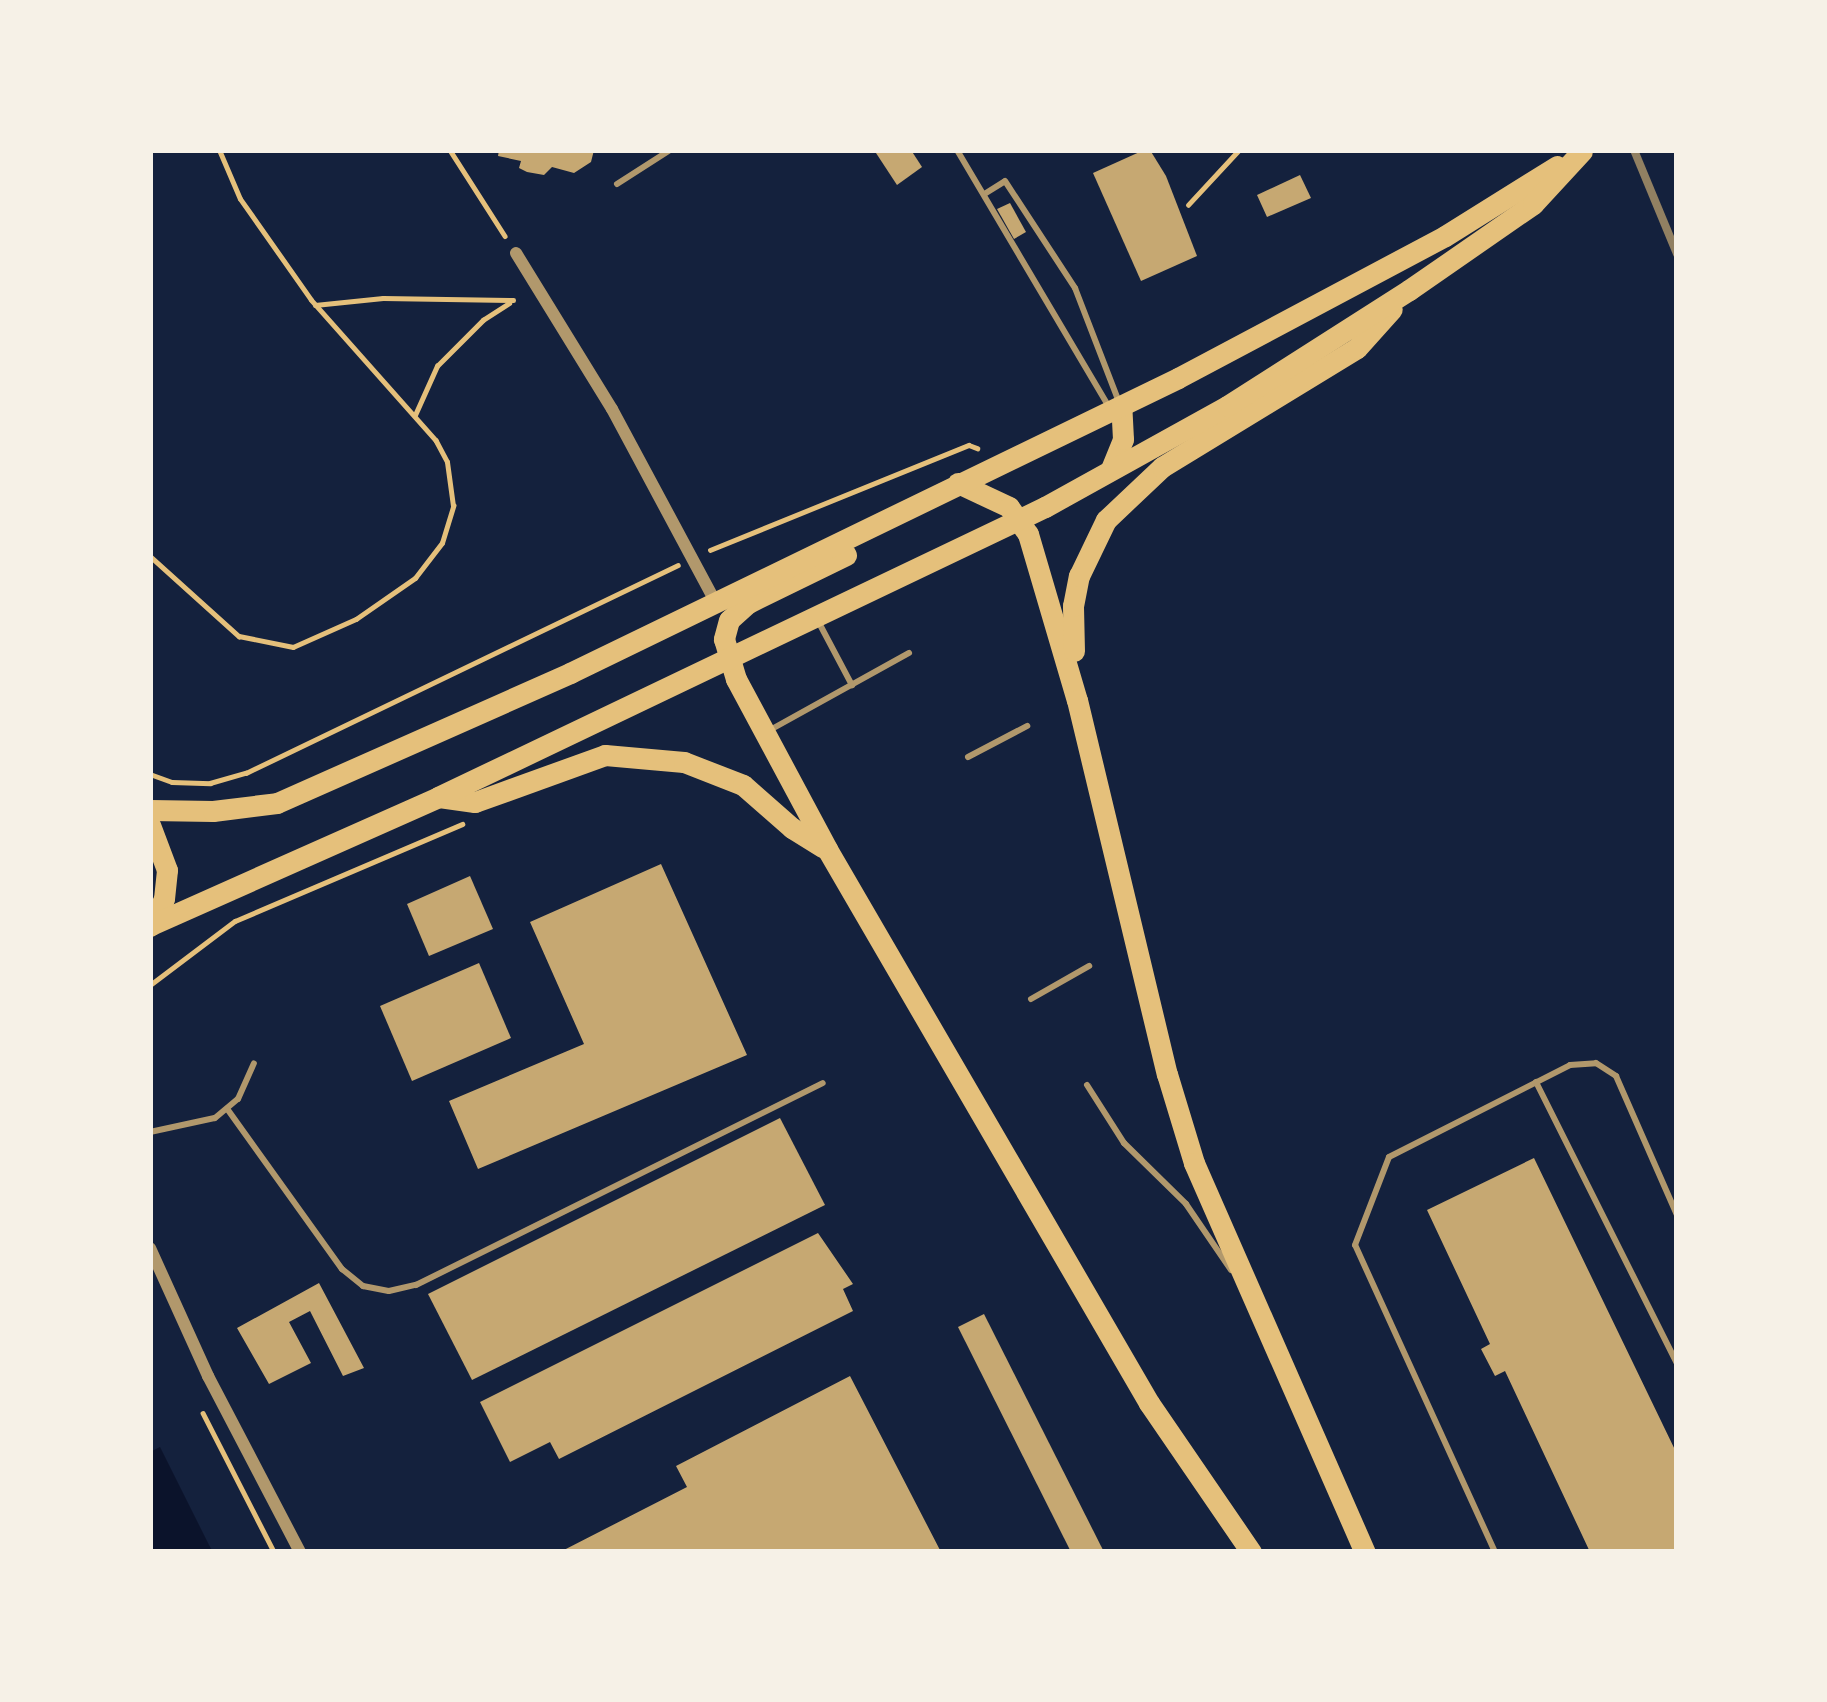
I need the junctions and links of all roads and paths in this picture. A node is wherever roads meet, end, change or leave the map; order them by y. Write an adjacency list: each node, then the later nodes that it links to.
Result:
1 (219, 150): 14 (path)
2 (449, 150): 10 (path)
3 (670, 150): 7 (lane)
4 (957, 150): 8 (lane)
5 (1239, 150): 9 (path)
6 (1582, 151): 12 (main road); 15 (main road)
7 (617, 184)
8 (986, 193): 15 (lane); 15 (lane)
9 (1188, 205)
10 (516, 253): 11 (street)
11 (536, 285): 13 (path); 23 (street)
12 (1408, 290): 18 (main road); 29 (main road)
13 (513, 300): 14 (path); 16 (path)
14 (315, 305): 16 (path)
15 (1116, 408): 17 (main road); 18 (main road)
16 (415, 415): 22 (path)
17 (1011, 460): 19 (main road); 23 (path)
18 (1112, 469): 21 (main road)
19 (958, 483): 20 (main road); 21 (main road)
20 (920, 505): 24 (main road); 27 (main road)
21 (1020, 518): 25 (main road); 29 (main road)
22 (150, 556)
23 (694, 557): 24 (street); 33 (path)
24 (716, 601): 35 (main road)
25 (815, 617): 27 (main road); 28 (lane)
26 (909, 653): 28 (lane)
27 (727, 657): 31 (main road); 34 (main road)
28 (852, 685): 31 (lane)
29 (1077, 700): 51 (main road)
30 (1027, 726): 32 (lane)
31 (762, 735): 38 (main road)
32 (968, 758)
33 (150, 774)
34 (438, 797): 38 (main road); 39 (main road)
35 (150, 810)
36 (481, 816): 41 (path)
37 (150, 825): 39 (main road)
38 (827, 849): 54 (main road)
39 (151, 926)
40 (1089, 966): 42 (lane)
41 (150, 985)
42 (1031, 999)
43 (254, 1063): 47 (lane)
44 (823, 1082): 47 (lane)
45 (1536, 1082): 49 (lane); 52 (lane); 56 (lane)
46 (1087, 1085): 51 (lane)
47 (228, 1110): 48 (lane)
48 (150, 1132)
49 (1677, 1215)
50 (150, 1248): 53 (street)
51 (1250, 1297): 55 (main road)
52 (1677, 1364)
53 (300, 1552)
54 (1251, 1552)
55 (1365, 1552)
56 (1495, 1552)

